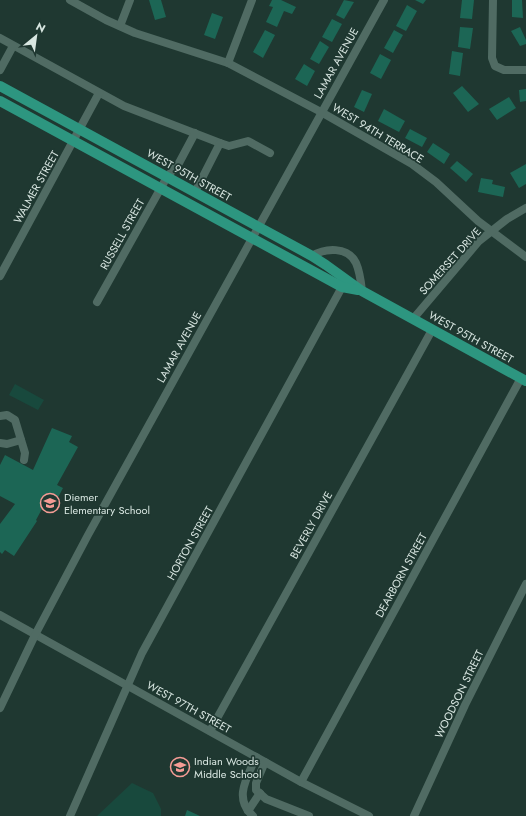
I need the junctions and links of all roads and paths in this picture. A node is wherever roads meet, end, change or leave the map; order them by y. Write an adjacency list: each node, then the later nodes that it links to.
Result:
1 (70, 0): 6 (street, WEST 94TH TERRACE)
2 (130, 0): 6 (street)
3 (252, 0): 9 (street)
4 (384, 0): 15 (street, LAMAR AVENUE)
5 (493, 0): 11 (street)
6 (120, 26): 9 (street, WEST 94TH TERRACE)
7 (0, 38): 8 (street)
8 (13, 46): 10 (street); 13 (street)
9 (228, 63): 15 (street, WEST 94TH TERRACE)
10 (0, 70)
11 (526, 70)
12 (0, 86): 16 (main road, WEST 95TH STREET)
13 (99, 93): 16 (street, WALMER STREET); 17 (street)
14 (0, 101): 18 (main road, WEST 95TH STREET)
15 (321, 112): 25 (street, LAMAR AVENUE); 26 (street, WEST 94TH TERRACE)
16 (80, 130): 18 (street, WALMER STREET); 21 (main road, WEST 95TH STREET)
17 (195, 133): 19 (street); 21 (street, RUSSELL STREET)
18 (74, 141): 22 (main road, WEST 95TH STREET); 30 (street, WALMER STREET)
19 (220, 143): 20 (street); 23 (street)
20 (270, 153)
21 (167, 177): 22 (street, RUSSELL STREET); 23 (main road, WEST 95TH STREET)
22 (160, 189): 27 (main road, WEST 95TH STREET); 33 (street, RUSSELL STREET)
23 (195, 192): 25 (main road, WEST 95TH STREET)
24 (526, 208): 26 (street, SOMERSET DRIVE)
25 (258, 227): 27 (street, LAMAR AVENUE); 28 (main road, WEST 95TH STREET)
26 (492, 231): 29 (street, WEST 94TH TERRACE); 34 (street, SOMERSET DRIVE)
27 (251, 238): 31 (main road, WEST 95TH STREET); 43 (street, LAMAR AVENUE)
28 (312, 256): 32 (main road, WEST 95TH STREET); 32 (street)
29 (526, 257)
30 (0, 276)
31 (342, 287): 32 (main road, WEST 95TH STREET); 44 (street, HORTON STREET)
32 (362, 291): 34 (main road, WEST 95TH STREET)
33 (97, 302)
34 (413, 319): 35 (main road, WEST 95TH STREET)
35 (432, 330): 36 (main road, WEST 95TH STREET); 46 (street, BEVERLY DRIVE)
36 (524, 380): 49 (street, DEARBORN STREET)
37 (0, 416): 38 (street)
38 (21, 440): 39 (street); 40 (street)
39 (0, 443)
40 (24, 460)
41 (526, 584): 55 (street, WOODSON STREET)
42 (0, 615): 43 (street, WEST 97TH STREET)
43 (35, 635): 44 (street, WEST 97TH STREET); 45 (street, LAMAR AVENUE)
44 (127, 686): 46 (street, WEST 97TH STREET); 52 (street, HORTON STREET)
45 (0, 708)
46 (210, 732): 47 (street, WEST 97TH STREET)
47 (256, 757): 48 (street, WEST 97TH STREET); 51 (street)
48 (265, 762): 49 (street, WEST 97TH STREET); 50 (street)
49 (300, 782): 54 (street, WEST 97TH STREET)
50 (260, 793): 51 (street); 53 (street)
51 (250, 814)
52 (70, 816)
53 (309, 816)
54 (369, 816)
55 (414, 816)

